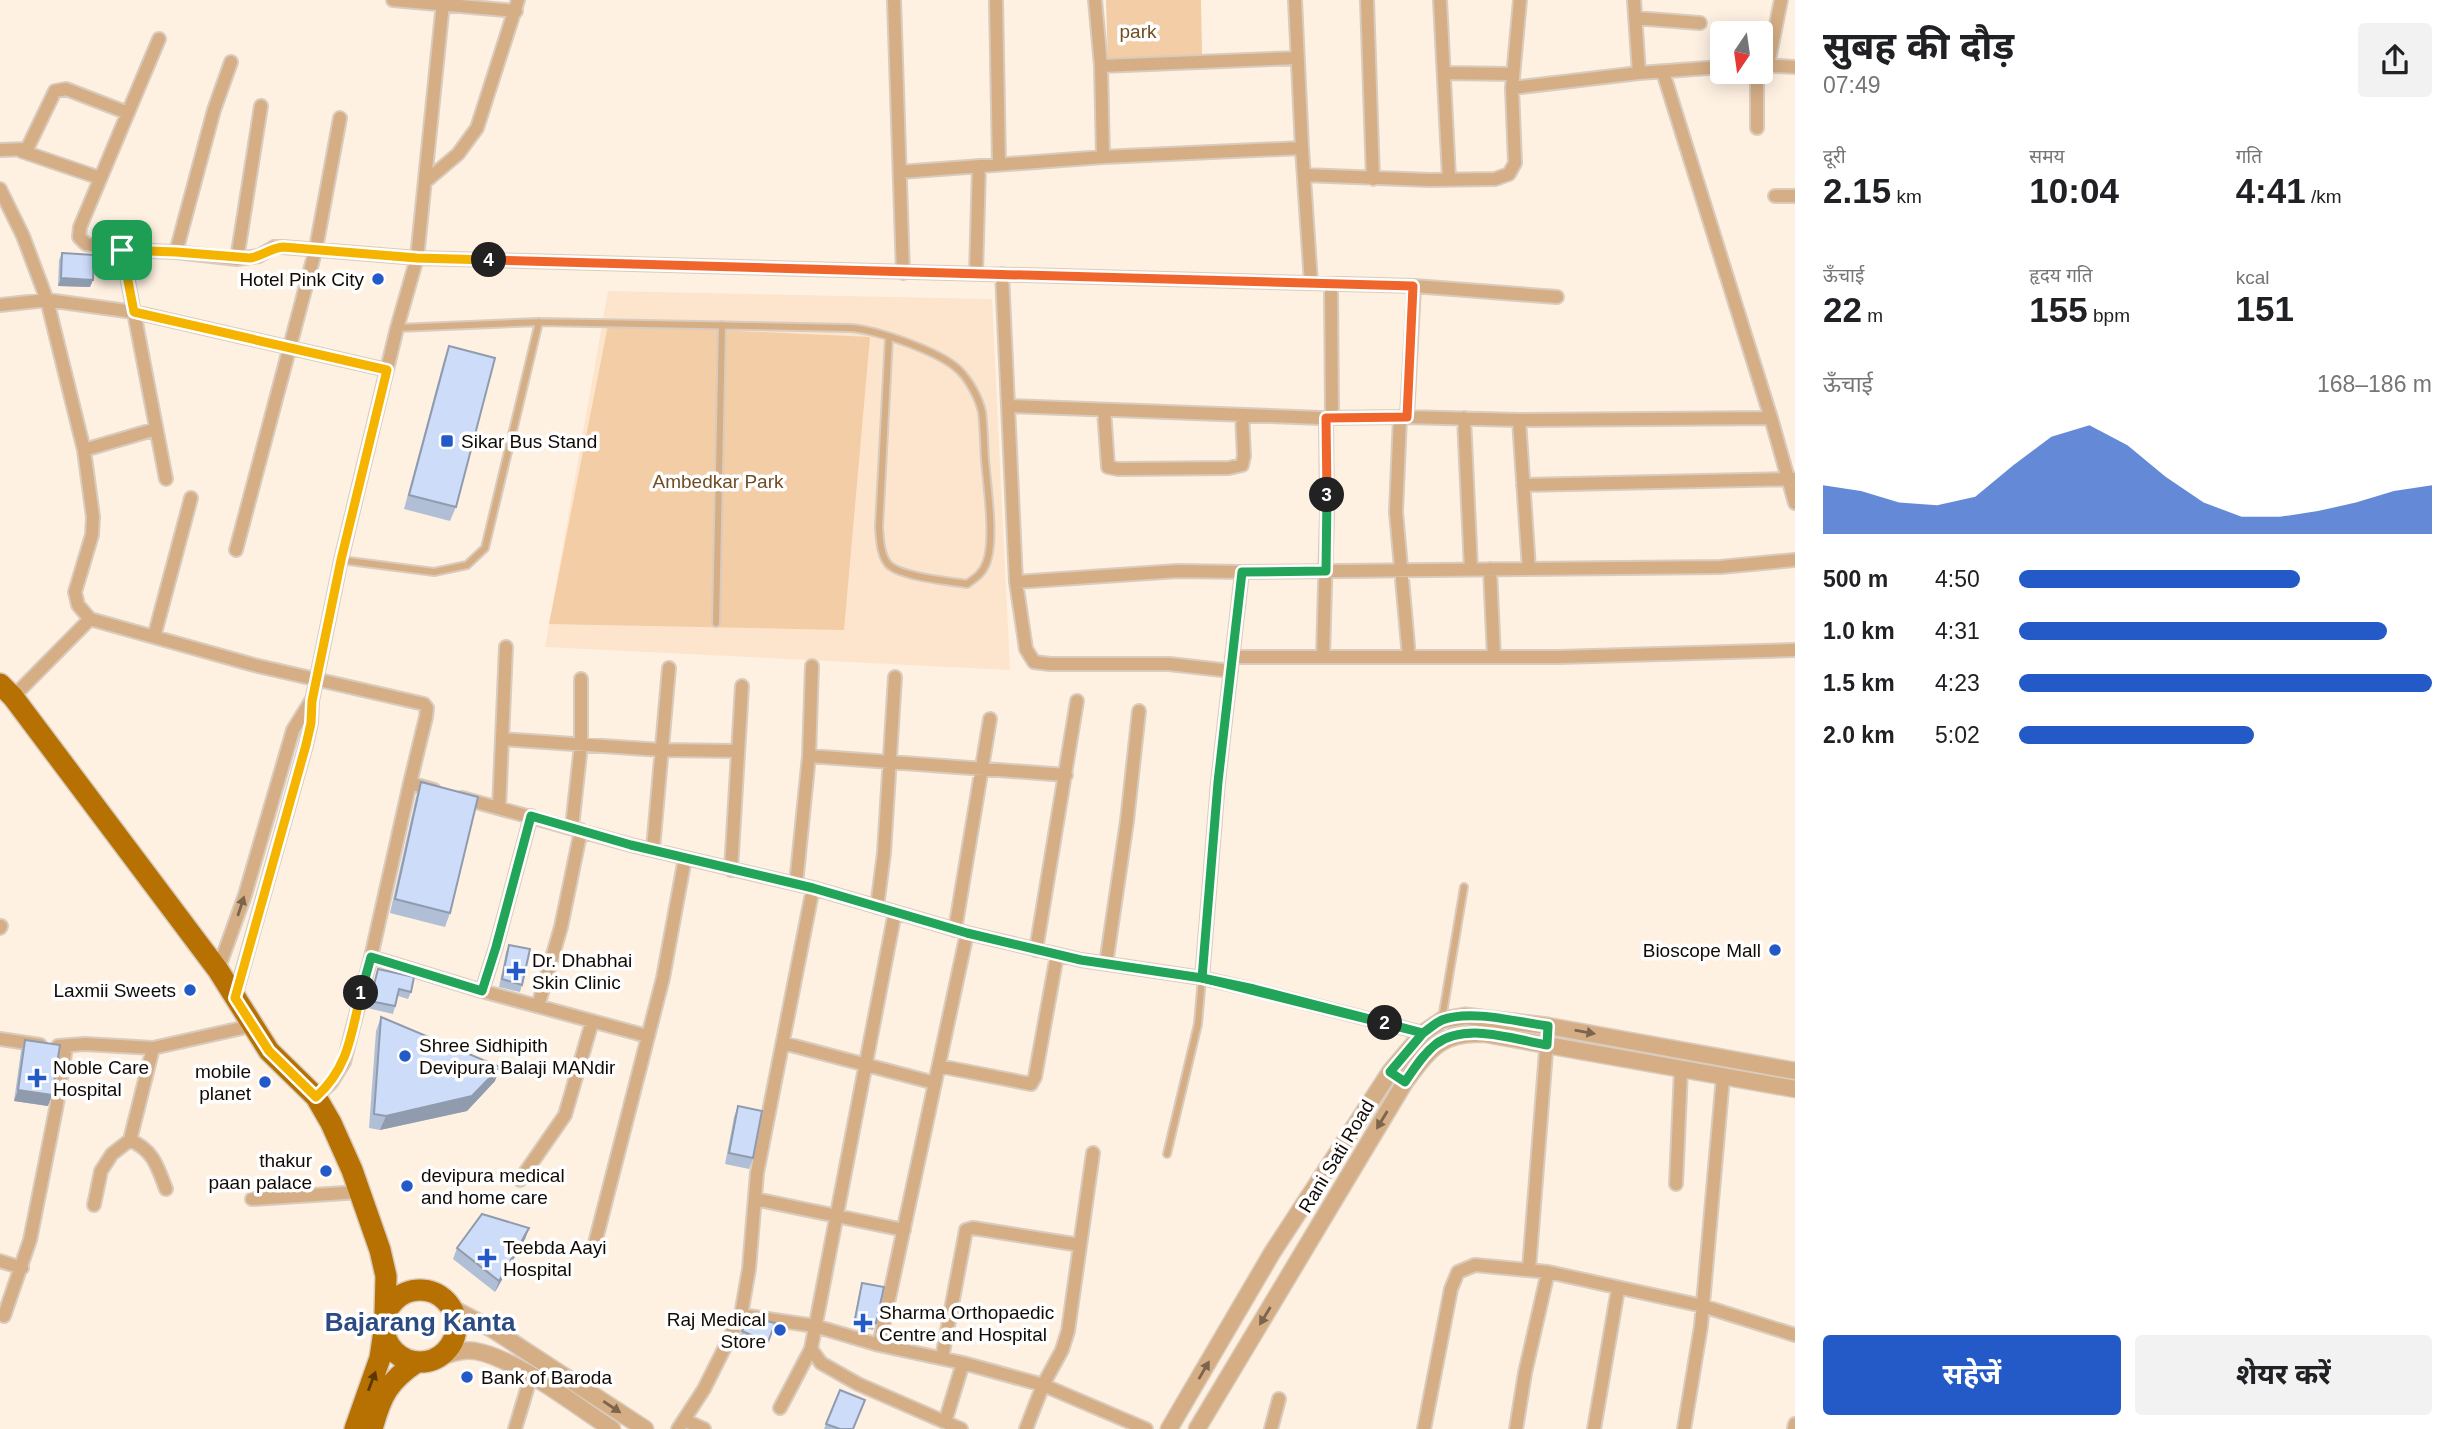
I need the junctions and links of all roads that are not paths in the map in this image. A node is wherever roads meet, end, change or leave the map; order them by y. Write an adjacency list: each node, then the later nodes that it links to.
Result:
1 (393, 0): 11 (street)
2 (894, 0): 39 (street)
3 (996, 0): 37 (street)
4 (1095, 0): 19 (street)
5 (1295, 0): 17 (street)
6 (1367, 0): 43 (street)
7 (1440, 0): 24 (street)
8 (1520, 0): 26 (street)
9 (1634, 0): 13 (street)
10 (1781, 0): 15 (street)
11 (443, 3): 12 (street); 44 (street)
12 (517, 5): 44 (street)
13 (1635, 18): 14 (street); 25 (street)
14 (1700, 23)
15 (1773, 28)
16 (159, 39): 30 (street)
17 (1297, 58): 19 (street); 33 (street)
18 (232, 62): 50 (street)
19 (1101, 66): 36 (street)
20 (1773, 67): 21 (street)
21 (1795, 67)
22 (1710, 68): 23 (street)
23 (1663, 72): 25 (street); 75 (street)
24 (1444, 73): 26 (street); 42 (street)
25 (1639, 73): 28 (street)
26 (1513, 74): 28 (street)
27 (1761, 84): 32 (street)
28 (1512, 88): 42 (street)
29 (261, 106): 52 (street)
30 (128, 113): 35 (street); 41 (street)
31 (340, 118): 48 (street)
32 (1757, 128)
33 (1302, 148): 36 (street); 40 (street)
34 (0, 150): 35 (street)
35 (21, 151): 41 (street)
36 (1103, 157): 37 (street)
37 (999, 164): 38 (street)
38 (979, 166): 39 (street); 54 (street)
39 (900, 172): 53 (street)
40 (1304, 175): 43 (street); 56 (street)
41 (100, 178): 49 (street)
42 (1449, 178): 43 (street)
43 (1373, 179)
44 (425, 182): 51 (street)
45 (0, 188): 60 (street)
46 (1775, 196): 47 (street)
47 (1795, 196)
48 (316, 248): 51 (street); 52 (street); 67 (street)
49 (122, 250): 50 (street); 62 (street)
50 (176, 252): 52 (street)
51 (417, 258): 53 (street); 65 (street)
52 (237, 259)
53 (903, 273): 54 (street)
54 (976, 274): 55 (street)
55 (1002, 274): 56 (street); 69 (street)
56 (1311, 284): 57 (street)
57 (1331, 284): 58 (street); 73 (street)
58 (1413, 286): 59 (street); 72 (street)
59 (1557, 297)
60 (47, 300): 61 (street); 62 (street); 78 (street)
61 (0, 305)
62 (134, 312): 67 (street); 77 (street)
63 (539, 322): 64 (lane); 65 (lane); 85 (lane)
64 (722, 325): 66 (lane); 95 (lane)
65 (397, 328): 68 (street)
66 (889, 337): 66 (lane)
67 (289, 349): 68 (street); 84 (street)
68 (387, 370): 85 (street)
69 (1009, 406): 70 (street); 93 (street)
70 (1104, 410): 71 (street); 71 (street)
71 (1242, 415): 73 (street)
72 (1404, 417): 73 (street); 74 (street); 90 (street)
73 (1329, 418): 91 (street)
74 (1464, 418): 76 (street); 87 (street)
75 (1771, 418): 76 (street); 79 (street)
76 (1519, 419): 81 (street)
77 (156, 429): 78 (street); 80 (street)
78 (85, 450): 94 (street)
79 (1792, 479): 81 (street); 83 (street)
80 (166, 480)
81 (1523, 485): 89 (street)
82 (191, 498): 96 (street)
83 (1795, 503)
84 (236, 550)
85 (341, 560): 107 (street)
86 (1795, 560): 89 (street)
87 (1471, 569): 88 (street); 90 (street)
88 (1490, 569): 89 (street); 101 (street)
89 (1529, 569)
90 (1401, 570): 91 (street); 100 (street)
91 (1326, 571): 92 (street); 99 (street)
92 (1242, 572): 93 (street); 102 (street)
93 (1016, 582): 102 (street)
94 (90, 619): 96 (street); 109 (street)
95 (716, 623)
96 (154, 637): 107 (street)
97 (506, 647): 114 (street)
98 (1795, 650): 101 (street)
99 (1323, 657): 100 (street); 102 (street)
100 (1409, 657): 101 (street)
101 (1494, 657)
102 (1232, 664): 140 (street)
103 (812, 666): 118 (street)
104 (669, 668): 116 (street)
105 (895, 677): 119 (street)
106 (580, 679): 115 (street)
107 (316, 680): 110 (street); 122 (street)
108 (742, 687): 117 (street)
109 (6, 691): 139 (main road)
110 (312, 701): 139 (street, one-way to 110); 142 (street)
111 (1077, 701): 121 (street)
112 (1139, 711): 138 (street)
113 (990, 719): 120 (street)
114 (502, 739): 115 (street); 123 (street)
115 (580, 745): 116 (street); 125 (street)
116 (661, 750): 117 (street); 126 (street)
117 (738, 751): 128 (street)
118 (809, 756): 119 (street); 129 (street)
119 (891, 761): 120 (street); 132 (street)
120 (982, 767): 121 (street); 134 (street)
121 (1066, 775): 135 (street)
122 (410, 783): 123 (street); 137 (street)
123 (499, 808): 124 (street)
124 (531, 816): 125 (street); 141 (street)
125 (577, 829): 126 (street); 143 (street)
126 (653, 849): 127 (street)
127 (685, 858): 128 (street); 149 (street)
128 (731, 870): 129 (street)
129 (796, 884): 131 (street)
130 (1464, 887): 144 (lane)
131 (813, 888): 132 (street); 151 (street)
132 (877, 907): 133 (street)
133 (895, 912): 134 (street); 155 (street)
134 (961, 932): 135 (street); 156 (street)
135 (1037, 950): 136 (street)
136 (1057, 955): 138 (street); 156 (street)
137 (371, 957): 141 (street); 164 (street)
138 (1106, 964): 140 (street)
139 (218, 970): 142 (main road)
140 (1202, 978): 148 (street); 167 (lane)
141 (482, 991): 143 (street)
142 (235, 998): 146 (main road)
143 (538, 1006): 145 (street)
144 (1442, 1020): 147 (street); 148 (street)
145 (592, 1022): 149 (street); 168 (street)
146 (251, 1026): 154 (street); 164 (main road)
147 (1548, 1026): 152 (street); 158 (street, one-way to 158)
148 (1423, 1033): 159 (street)
149 (647, 1036): 179 (street)
150 (0, 1039): 153 (street)
151 (783, 1043): 155 (street); 173 (street)
152 (1547, 1045): 157 (street, Rani Sati Road); 161 (street, Rani Sati Road); 182 (street)
153 (66, 1047): 154 (street); 181 (street)
154 (153, 1048): 165 (street)
155 (864, 1063): 162 (street); 175 (street)
156 (939, 1066): 162 (street)
157 (1681, 1070): 160 (street, Rani Sati Road); 169 (street)
158 (1795, 1071)
159 (1390, 1072): 161 (street); 214 (street, one-way to 159)
160 (1723, 1077): 163 (street, Rani Sati Road); 186 (street)
161 (1405, 1082): 215 (street, Rani Sati Road, one-way to 215)
162 (935, 1083): 176 (street)
163 (1795, 1089)
164 (316, 1097): 171 (main road)
165 (130, 1140): 170 (street); 174 (street)
166 (1093, 1153): 177 (street)
167 (1167, 1154)
168 (520, 1180)
169 (1676, 1184)
170 (166, 1189)
171 (360, 1192): 172 (street); 178 (main road)
172 (252, 1199)
173 (755, 1199): 175 (street); 188 (street)
174 (93, 1205)
175 (836, 1216): 176 (street); 191 (street)
176 (904, 1230): 193 (street)
177 (1080, 1245): 195 (street); 199 (street)
178 (380, 1250): 185 (main road); 190 (main road)
179 (593, 1251)
180 (0, 1261): 181 (street)
181 (22, 1268): 189 (street)
182 (1529, 1269): 183 (street); 217 (street)
183 (1548, 1272): 184 (street); 218 (street)
184 (1618, 1289): 186 (street); 219 (street)
185 (423, 1290): 187 (main road); 190 (main road)
186 (1703, 1306): 192 (street); 220 (street)
187 (450, 1307): 196 (main road); 209 (street, one-way to 209)
188 (741, 1315): 191 (street); 204 (street)
189 (4, 1317)
190 (385, 1323): 196 (main road); 205 (main road, one-way to 190)
191 (815, 1326): 193 (street); 194 (street)
192 (1795, 1335)
193 (879, 1345): 195 (street)
194 (811, 1349): 201 (street); 202 (street)
195 (942, 1358): 197 (street)
196 (425, 1361): 198 (street); 206 (main road)
197 (964, 1363): 199 (street); 202 (street)
198 (531, 1376): 207 (street); 208 (street)
199 (1043, 1385): 212 (street); 213 (street)
200 (1279, 1399): 216 (street)
201 (780, 1408)
202 (945, 1423): 211 (street)
203 (1795, 1424): 221 (street)
204 (681, 1425): 210 (street)
205 (355, 1429)
206 (372, 1429)
207 (515, 1429)
208 (612, 1429)
209 (645, 1429)
210 (704, 1429)
211 (961, 1429)
212 (1026, 1429)
213 (1146, 1429)
214 (1169, 1429)
215 (1197, 1429)
216 (1271, 1429)
217 (1424, 1429)
218 (1516, 1429)
219 (1594, 1429)
220 (1684, 1429)
221 (1794, 1429)

